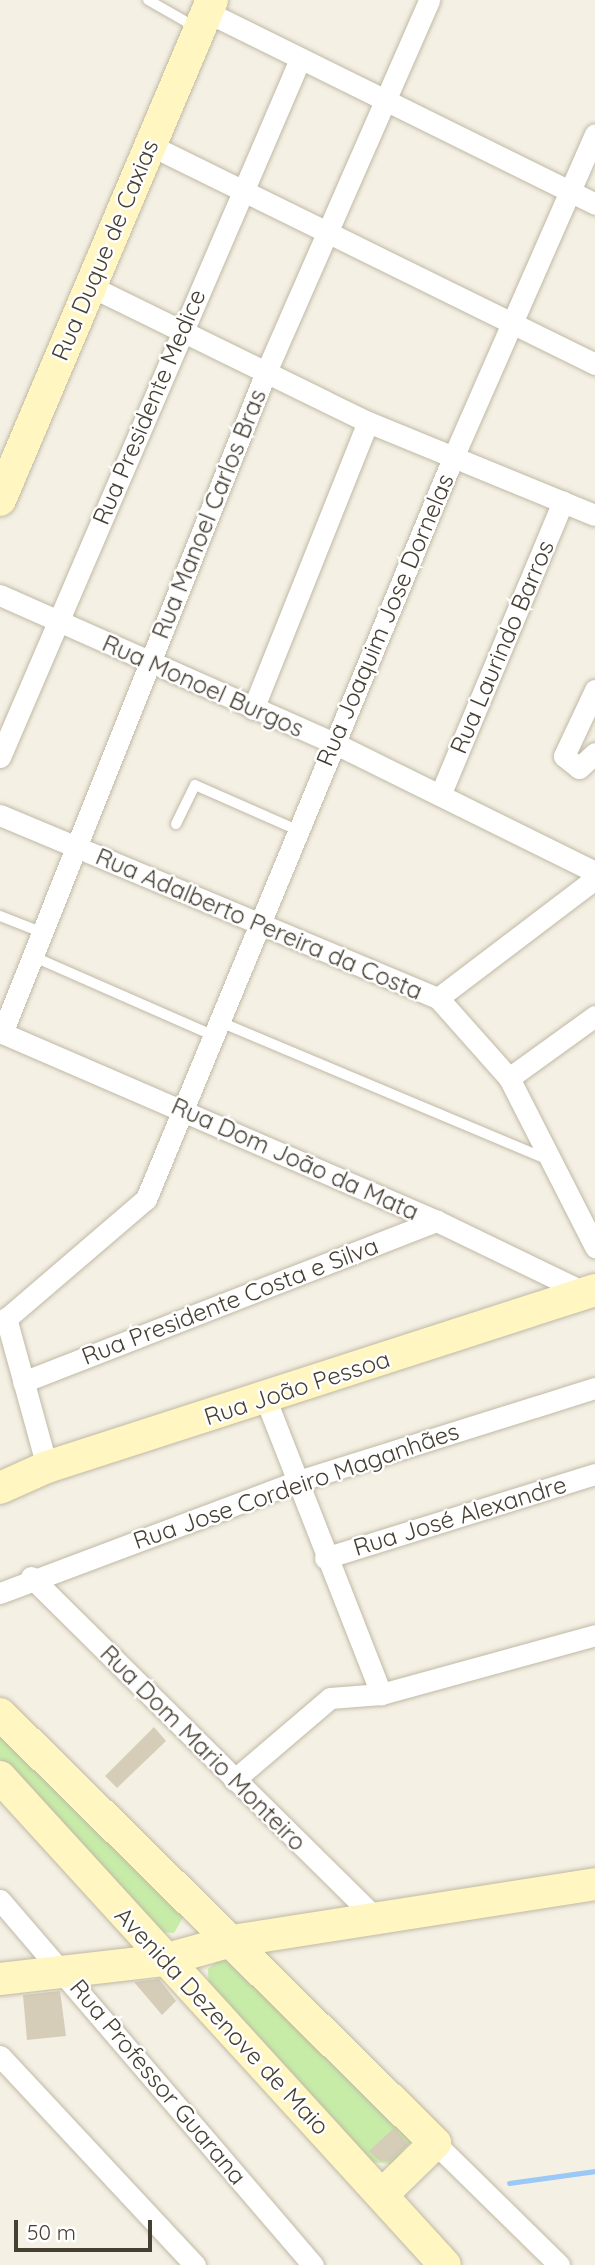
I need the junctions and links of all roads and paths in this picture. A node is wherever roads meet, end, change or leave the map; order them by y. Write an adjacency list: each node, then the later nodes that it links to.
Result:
1 (148, 0): 3 (lane)
2 (429, 0): 5 (street, Rua Manoel Carlos Bras)
3 (206, 14): 4 (street); 7 (street, Rua Duque de Caxias)
4 (300, 59): 5 (street); 8 (street, Rua Presidente Medice)
5 (385, 102): 9 (street); 11 (street, Rua Manoel Carlos Bras)
6 (595, 134): 9 (street, Rua Joaquim Jose Dornelas)
7 (150, 145): 8 (street); 12 (street, Rua Duque de Caxias)
8 (242, 190): 11 (street); 14 (street, Rua Presidente Medice)
9 (569, 191): 10 (street); 13 (street, Rua Joaquim Jose Dornelas)
10 (595, 204)
11 (324, 235): 13 (street); 16 (street, Rua Manoel Carlos Bras)
12 (90, 286): 14 (street); 19 (street, Rua Duque de Caxias)
13 (512, 324): 15 (street); 18 (street, Rua Joaquim Jose Dornelas)
14 (180, 332): 16 (street); 23 (street, Rua Presidente Medice)
15 (595, 364)
16 (266, 372): 17 (street); 24 (street, Rua Manoel Carlos Bras)
17 (368, 422): 18 (street); 26 (street)
18 (455, 453): 20 (street); 27 (street, Rua Joaquim Jose Dornelas)
19 (0, 500)
20 (564, 500): 21 (street); 30 (street, Rua Laurindo Barros)
21 (595, 515)
22 (0, 594): 23 (street, Rua Monoel Burgos)
23 (58, 623): 24 (street, Rua Monoel Burgos); 29 (street, Rua Presidente Medice)
24 (150, 663): 26 (street, Rua Monoel Burgos); 34 (street, Rua Manoel Carlos Bras)
25 (595, 690): 28 (street)
26 (253, 709): 27 (street, Rua Monoel Burgos)
27 (334, 743): 30 (street, Rua Monoel Burgos); 33 (street, Rua Joaquim Jose Dornelas)
28 (595, 753)
29 (0, 757)
30 (440, 793): 35 (street, Rua Monoel Burgos)
31 (0, 815): 34 (street, Rua Adalberto Pereira da Costa)
32 (176, 824): 33 (lane)
33 (297, 830): 38 (street, Rua Joaquim Jose Dornelas)
34 (75, 847): 38 (street, Rua Adalberto Pereira da Costa); 39 (street, Rua Manoel Carlos Bras)
35 (595, 872)
36 (595, 879): 41 (street)
37 (0, 916): 39 (lane)
38 (257, 925): 41 (street, Rua Adalberto Pereira da Costa); 43 (street, Rua Joaquim Jose Dornelas)
39 (41, 932): 40 (street, Rua Manoel Carlos Bras)
40 (32, 956): 43 (lane); 44 (street, Rua Manoel Carlos Bras)
41 (438, 998): 45 (street, Rua Adalberto Pereira da Costa)
42 (592, 1023): 45 (street)
43 (215, 1028): 46 (street, Rua Joaquim Jose Dornelas); 47 (lane)
44 (1, 1032): 46 (street, Rua Dom João da Mata)
45 (509, 1078): 47 (street, Rua Adalberto Pereira da Costa)
46 (184, 1110): 48 (street, Rua Dom João da Mata); 51 (street, Rua Joaquim Jose Dornelas)
47 (554, 1162): 49 (street, Rua Adalberto Pereira da Costa)
48 (437, 1221): 50 (street, Rua Dom João da Mata); 52 (street, Rua Presidente Costa e Silva)
49 (595, 1247)
50 (591, 1291): 54 (street, Rua João Pessoa)
51 (3, 1321): 52 (street)
52 (23, 1382): 55 (street)
53 (595, 1388): 57 (street, Rua Jose Cordeiro Maganhães)
54 (266, 1400): 55 (street, Rua João Pessoa); 57 (street)
55 (47, 1467): 58 (street, Rua João Pessoa)
56 (595, 1474): 59 (street, Rua José Alexandre)
57 (295, 1482): 59 (street); 60 (street, Rua Jose Cordeiro Maganhães)
58 (0, 1488)
59 (326, 1558): 63 (street)
60 (32, 1577): 61 (street, Rua Jose Cordeiro Maganhães); 66 (street, Rua Dom Mario Monteiro)
61 (0, 1593)
62 (595, 1635): 63 (street)
63 (381, 1694): 66 (street)
64 (0, 1714): 70 (street)
65 (0, 1777): 71 (street, Avenida Dezenove de Maio)
66 (234, 1780): 69 (street, Rua Dom Mario Monteiro)
67 (595, 1884): 69 (street)
68 (0, 1900): 72 (street, Rua Professor Guarana)
69 (375, 1917): 70 (street)
70 (232, 1941): 71 (street); 75 (street)
71 (164, 1960): 72 (street); 76 (street, Avenida Dezenove de Maio)
72 (64, 1971): 73 (street); 78 (street, Rua Professor Guarana)
73 (0, 1979)
74 (0, 2056): 77 (street)
75 (435, 2143): 76 (street); 80 (street)
76 (383, 2194): 79 (street, Avenida Dezenove de Maio)
77 (195, 2265)
78 (313, 2265)
79 (445, 2265)
80 (559, 2265)

